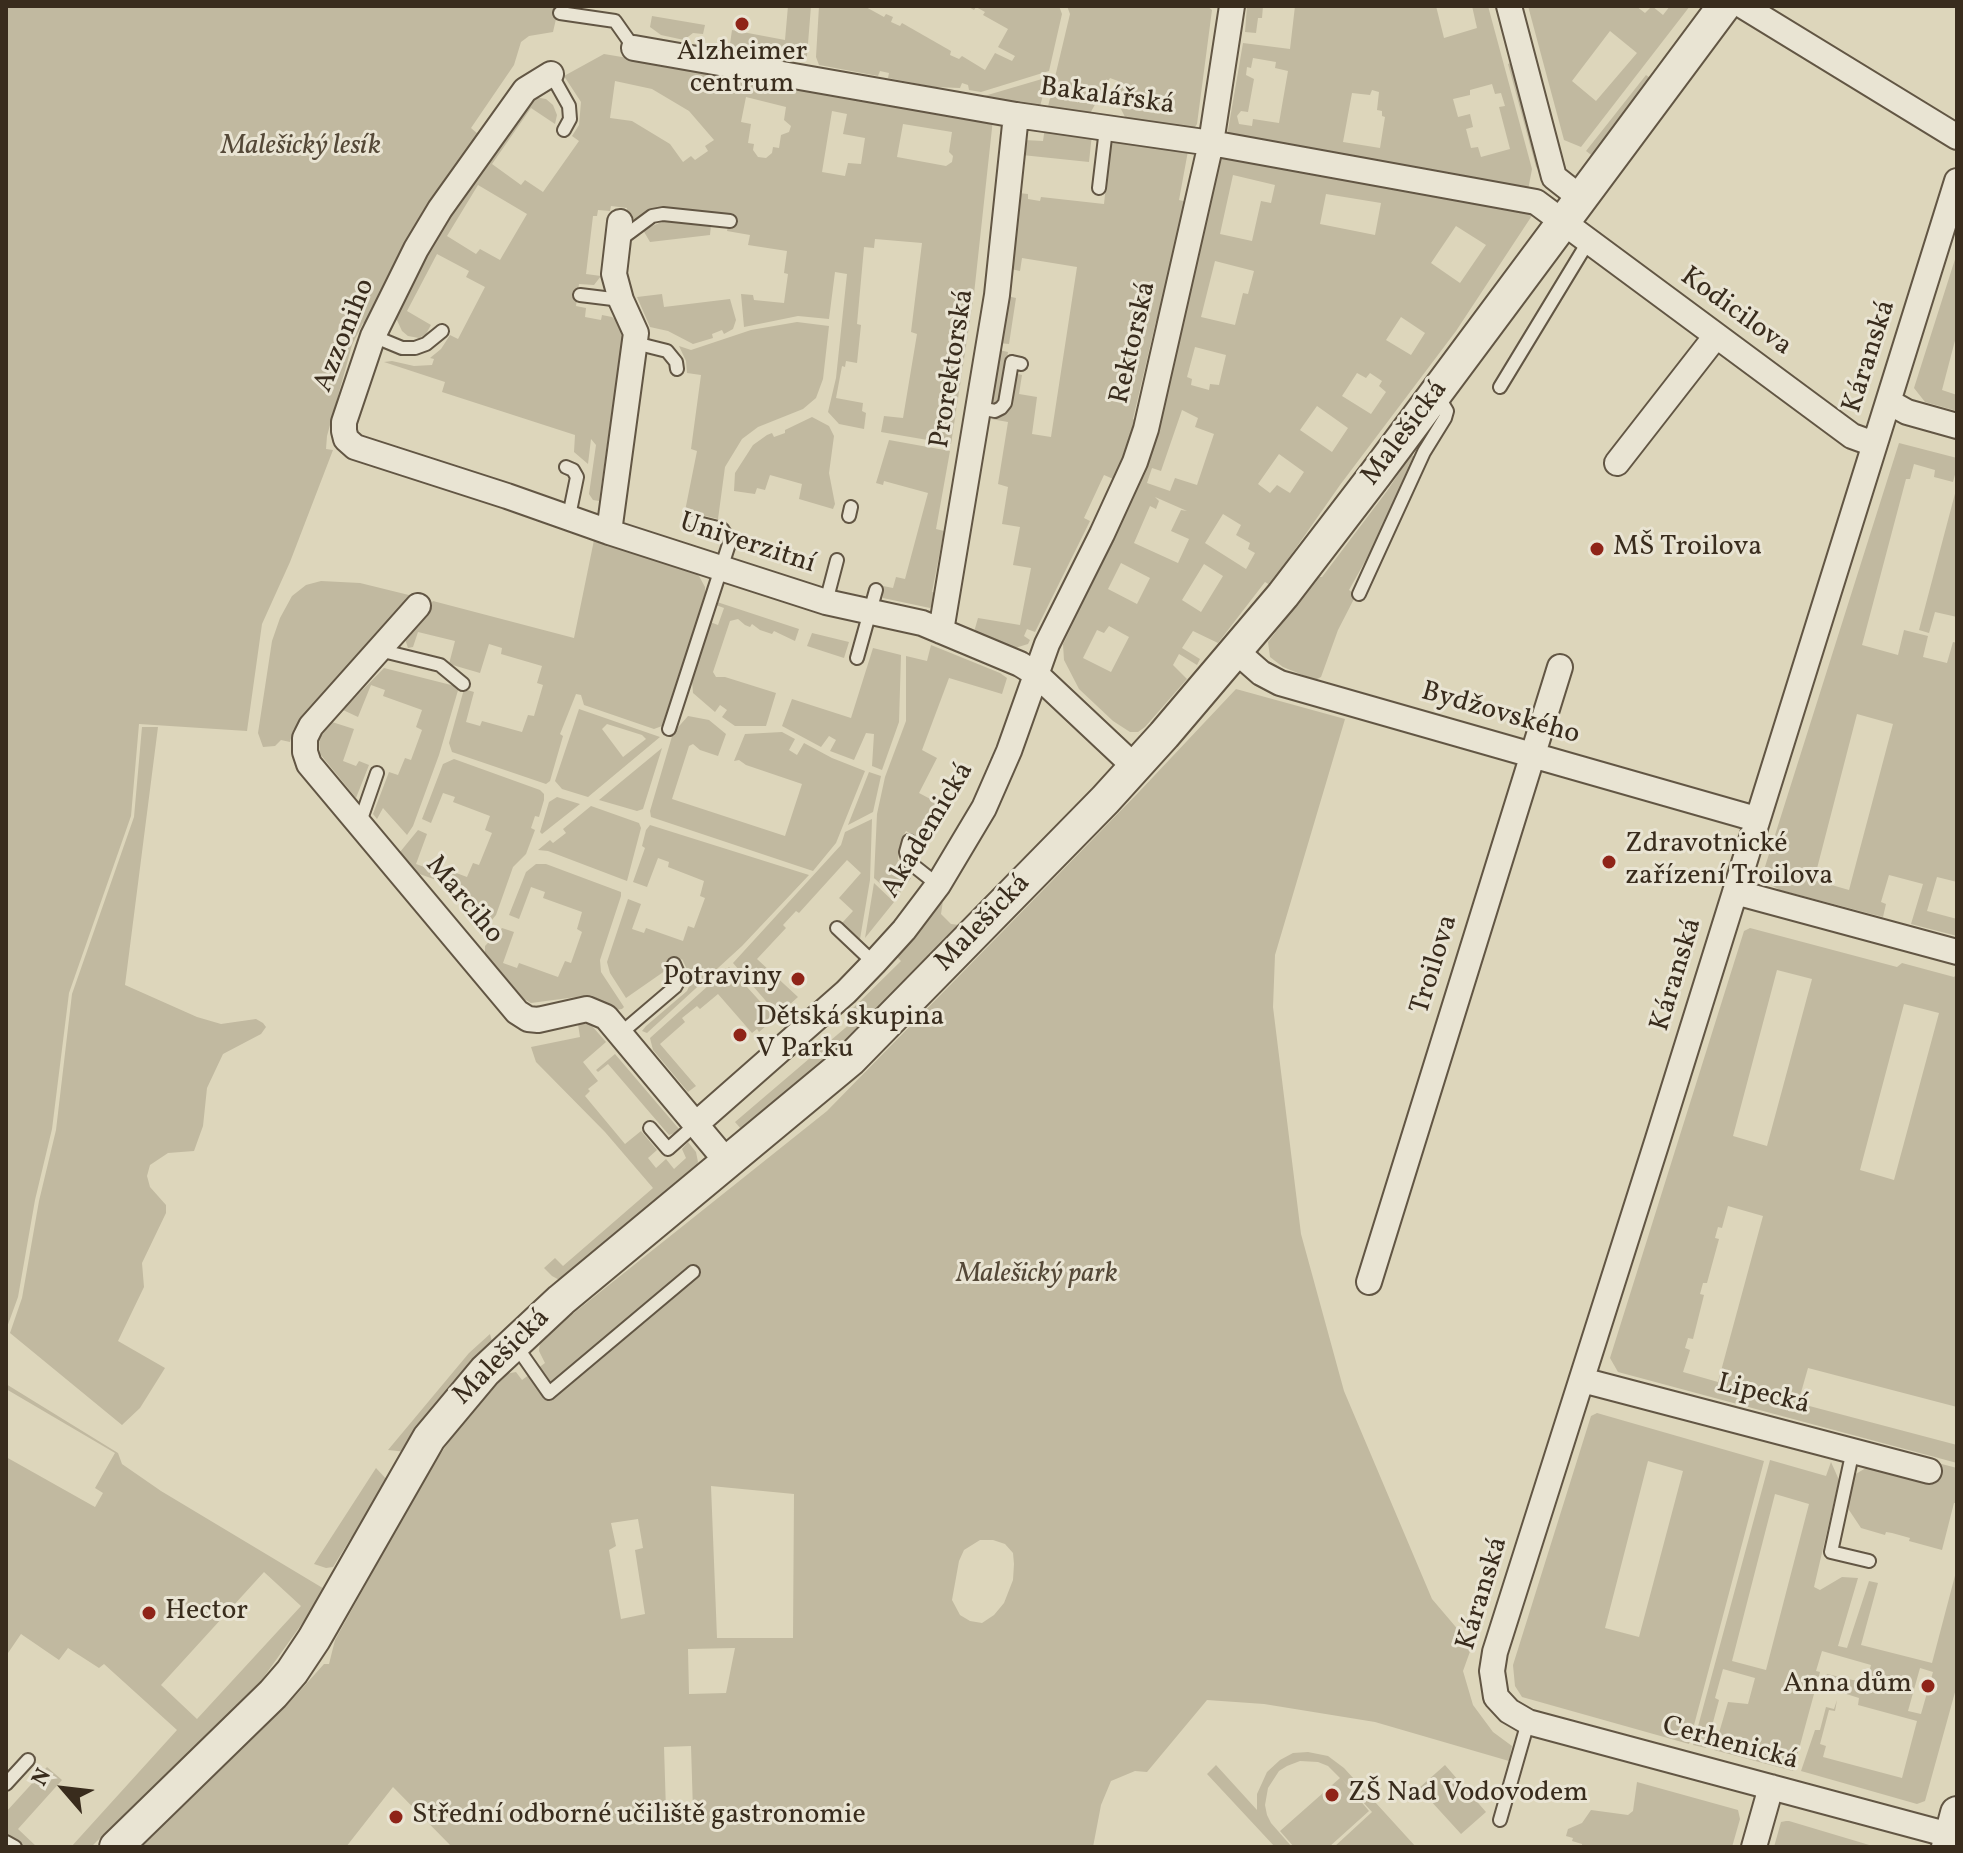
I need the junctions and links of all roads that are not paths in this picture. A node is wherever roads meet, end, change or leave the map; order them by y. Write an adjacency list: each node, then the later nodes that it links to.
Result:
1 (1232, 6): 12 (street, Rektorská)
2 (1509, 6): 16 (street)
3 (1724, 6): 16 (street, Malešická)
4 (1743, 6): 11 (street)
5 (560, 13): 6 (lane)
6 (634, 48): 8 (street, Bakalářská)
7 (551, 74): 10 (lane); 21 (street, Azzoniho)
8 (1016, 115): 9 (street, Bakalářská); 29 (street, Prorektorská)
9 (1106, 129): 12 (street, Bakalářská); 14 (lane)
10 (564, 130)
11 (1957, 137)
12 (1211, 143): 16 (street, Bakalářská); 48 (street, Rektorská)
13 (1957, 181): 28 (street, Káranská)
14 (1099, 188)
15 (730, 221): 17 (lane)
16 (1578, 221): 22 (street, Kodicilova); 26 (lane); 27 (street, Malešická)
17 (618, 233): 19 (street)
18 (580, 295): 19 (lane)
19 (621, 300): 23 (street)
20 (442, 331): 21 (lane)
21 (373, 336): 34 (street, Azzoniho)
22 (1716, 336): 31 (street, Kodicilova); 32 (street)
23 (635, 343): 25 (lane); 36 (street)
24 (1021, 364): 29 (lane)
25 (677, 369)
26 (1500, 387)
27 (1434, 398): 39 (lane); 45 (street, Malešická)
28 (1889, 402): 30 (street); 31 (street, Káranská)
29 (979, 408): 43 (street, Prorektorská)
30 (1957, 426)
31 (1874, 444): 54 (street, Káranská)
32 (1617, 463)
33 (566, 467): 34 (lane)
34 (569, 516): 36 (street, Azzoniho)
35 (694, 522): 38 (lane)
36 (609, 532): 38 (street, Univerzitní)
37 (837, 560): 41 (lane)
38 (722, 568): 41 (street, Univerzitní); 50 (lane)
39 (1359, 594)
40 (873, 601): 41 (street, Univerzitní); 43 (street, Univerzitní); 46 (lane)
41 (826, 602)
42 (418, 606): 44 (street, Marciho)
43 (941, 631): 48 (street, Univerzitní)
44 (379, 650): 49 (lane); 55 (street, Marciho)
45 (1236, 651): 51 (street, Bydžovského); 52 (street, Malešická)
46 (857, 658)
47 (1560, 667): 51 (street, Troilova)
48 (1036, 674): 52 (street, Univerzitní); 57 (street, Akademická)
49 (463, 684)
50 (669, 729)
51 (1533, 756): 54 (street, Bydžovského); 68 (street, Troilova)
52 (1135, 767): 66 (street, Malešická)
53 (377, 773): 55 (lane)
54 (1756, 819): 58 (street, Káranská)
55 (359, 825): 63 (street, Marciho)
56 (909, 841): 57 (lane)
57 (938, 885): 61 (street, Akademická)
58 (1735, 892): 60 (street); 70 (street, Káranská)
59 (837, 928): 61 (lane)
60 (1957, 952)
61 (874, 963): 64 (street, Akademická)
62 (674, 964): 63 (lane)
63 (621, 1033): 64 (street, Marciho)
64 (696, 1124): 65 (lane); 66 (street, Marciho)
65 (650, 1128)
66 (728, 1163): 69 (street, Malešická)
67 (693, 1272): 69 (lane)
68 (1369, 1282)
69 (513, 1342): 83 (street, Malešická)
70 (1582, 1380): 71 (street, Lipecká); 74 (street, Káranská)
71 (1853, 1450): 72 (street, Lipecká); 73 (lane)
72 (1929, 1471)
73 (1869, 1561)
74 (1496, 1697): 75 (street, Cerhenická)
75 (1528, 1722): 78 (street, Cerhenická); 79 (lane)
76 (28, 1760): 77 (lane)
77 (6, 1784)
78 (1771, 1787): 80 (street, Cerhenická); 84 (street)
79 (1500, 1820)
80 (1953, 1833)
81 (6, 1842): 82 (lane)
82 (15, 1847)
83 (116, 1847)
84 (1754, 1847)

